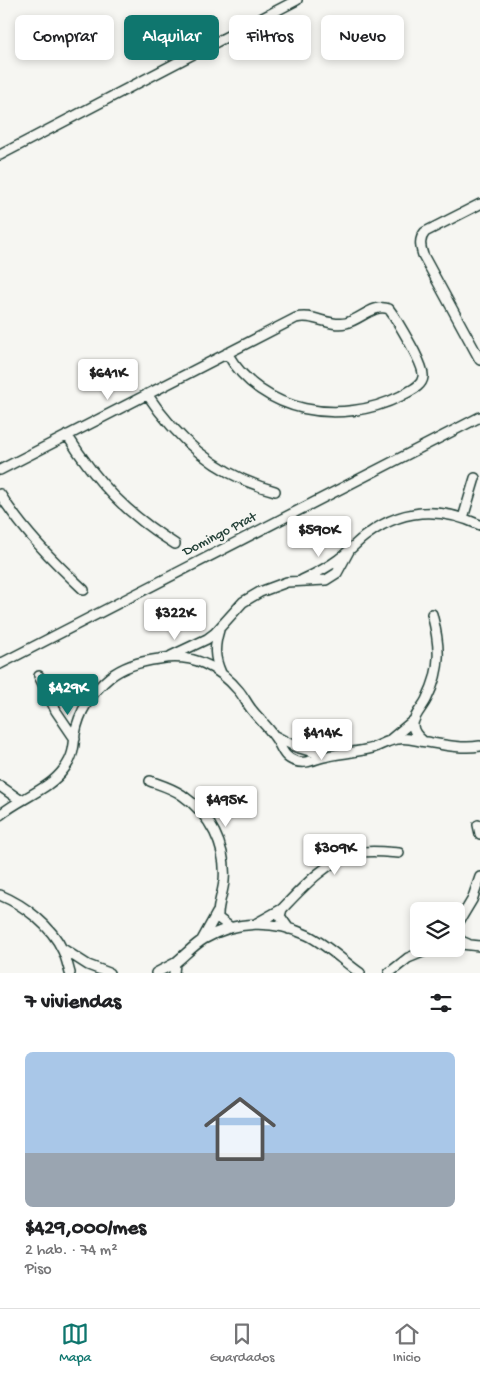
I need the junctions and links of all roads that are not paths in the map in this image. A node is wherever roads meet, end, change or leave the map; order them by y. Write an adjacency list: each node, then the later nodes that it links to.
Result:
1 (297, 0): 2 (street)
2 (0, 155)
3 (480, 204): 5 (street)
4 (227, 353): 4 (street); 6 (street)
5 (480, 360)
6 (146, 394): 8 (street); 11 (street)
7 (480, 417): 25 (street, Domingo Prat)
8 (67, 434): 9 (street); 15 (street)
9 (0, 470)
10 (475, 478): 13 (street)
11 (275, 491)
12 (0, 494): 16 (street)
13 (463, 518): 14 (street); 18 (street)
14 (480, 525)
15 (175, 544)
16 (84, 590)
17 (432, 614): 30 (street)
18 (220, 627): 19 (street); 21 (street)
19 (204, 640): 20 (street); 21 (street)
20 (194, 646): 22 (street); 23 (street)
21 (216, 648): 24 (street)
22 (166, 658): 23 (street); 31 (street)
23 (194, 659): 26 (street)
24 (216, 659): 26 (street); 27 (street)
25 (0, 664)
26 (205, 664): 27 (street)
27 (222, 674): 32 (street)
28 (38, 676): 29 (street)
29 (62, 719): 31 (street); 33 (street)
30 (414, 720): 34 (street); 35 (street)
31 (78, 722): 33 (street)
32 (275, 736): 36 (street); 39 (street)
33 (75, 739): 44 (street)
34 (390, 741): 35 (street); 40 (street)
35 (425, 742): 37 (street)
36 (290, 744): 38 (street); 39 (street)
37 (480, 746)
38 (309, 751): 40 (street); 41 (street)
39 (284, 754): 41 (street)
40 (327, 756): 41 (street)
41 (306, 762)
42 (150, 781): 51 (street)
43 (0, 786): 44 (street)
44 (20, 800): 45 (street)
45 (0, 815)
46 (399, 853): 49 (street)
47 (480, 877): 50 (street)
48 (0, 895): 60 (street)
49 (282, 909): 52 (street); 54 (street)
50 (465, 911)
51 (218, 913): 53 (street); 55 (street)
52 (257, 923): 53 (street); 54 (street)
53 (230, 927): 55 (street)
54 (289, 929): 68 (street)
55 (202, 940): 62 (street)
56 (465, 943): 58 (street)
57 (465, 944): 58 (street)
58 (468, 944): 59 (street)
59 (480, 946)
60 (63, 949): 63 (street); 64 (street)
61 (410, 957): 69 (street)
62 (175, 963): 66 (street); 67 (street)
63 (94, 969): 64 (street); 65 (street)
64 (71, 973)
65 (108, 973)
66 (156, 973)
67 (174, 973)
68 (360, 973)
69 (389, 973)

